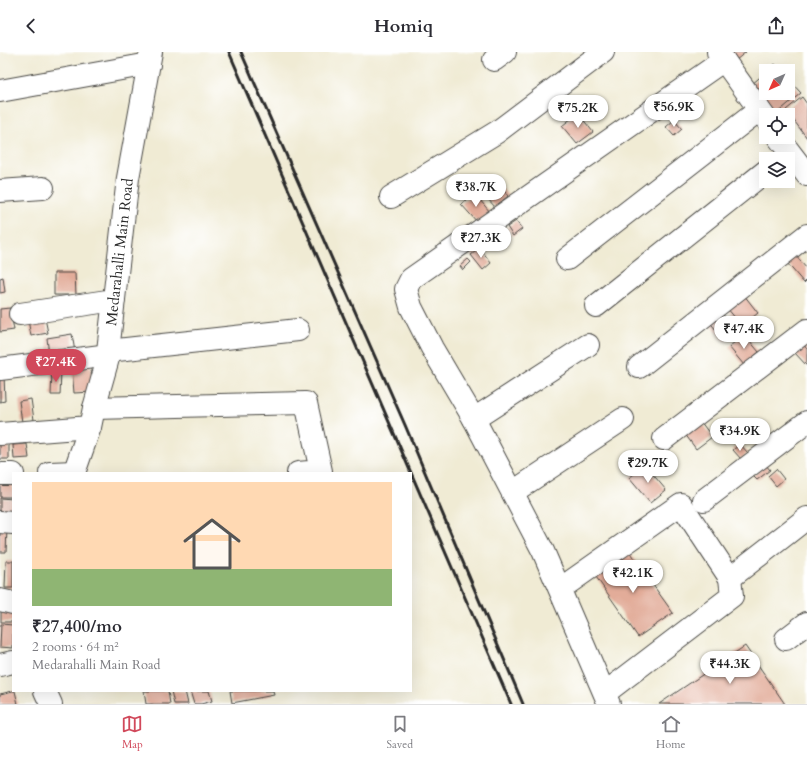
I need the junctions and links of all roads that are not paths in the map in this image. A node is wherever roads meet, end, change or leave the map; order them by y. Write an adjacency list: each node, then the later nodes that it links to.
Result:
1 (603, 52): 12 (street)
2 (721, 56): 5 (street); 25 (street)
3 (150, 58): 4 (street); 15 (street, Medarahalli Main Road)
4 (0, 91)
5 (759, 109)
6 (759, 118): 14 (street)
7 (783, 150): 8 (street)
8 (807, 175)
9 (759, 177): 16 (street)
10 (43, 188): 11 (street)
11 (0, 191)
12 (391, 197)
13 (807, 236): 22 (street)
14 (567, 259)
15 (114, 300): 17 (street); 21 (street, Medarahalli Main Road)
16 (596, 306)
17 (20, 314)
18 (298, 330): 21 (street)
19 (807, 330): 29 (street)
20 (588, 345): 25 (street)
21 (109, 353): 23 (street); 24 (street, Medarahalli Main Road)
22 (639, 367)
23 (0, 369)
24 (92, 417): 28 (street); 30 (street, Medarahalli Main Road); 31 (street)
25 (474, 419): 34 (street)
26 (623, 419): 34 (street)
27 (807, 422): 35 (street)
28 (0, 434)
29 (664, 439)
30 (74, 472)
31 (310, 472)
32 (0, 474): 33 (street)
33 (12, 474)
34 (513, 492): 40 (street)
35 (704, 500)
36 (807, 518): 39 (street)
37 (0, 522): 38 (street)
38 (12, 523)
39 (730, 578): 40 (street); 48 (street)
40 (560, 589): 48 (street)
41 (0, 600): 42 (street)
42 (12, 602)
43 (807, 623): 44 (street)
44 (786, 639)
45 (12, 662): 46 (street)
46 (0, 665)
47 (45, 692): 49 (street)
48 (607, 698)
49 (50, 704)

